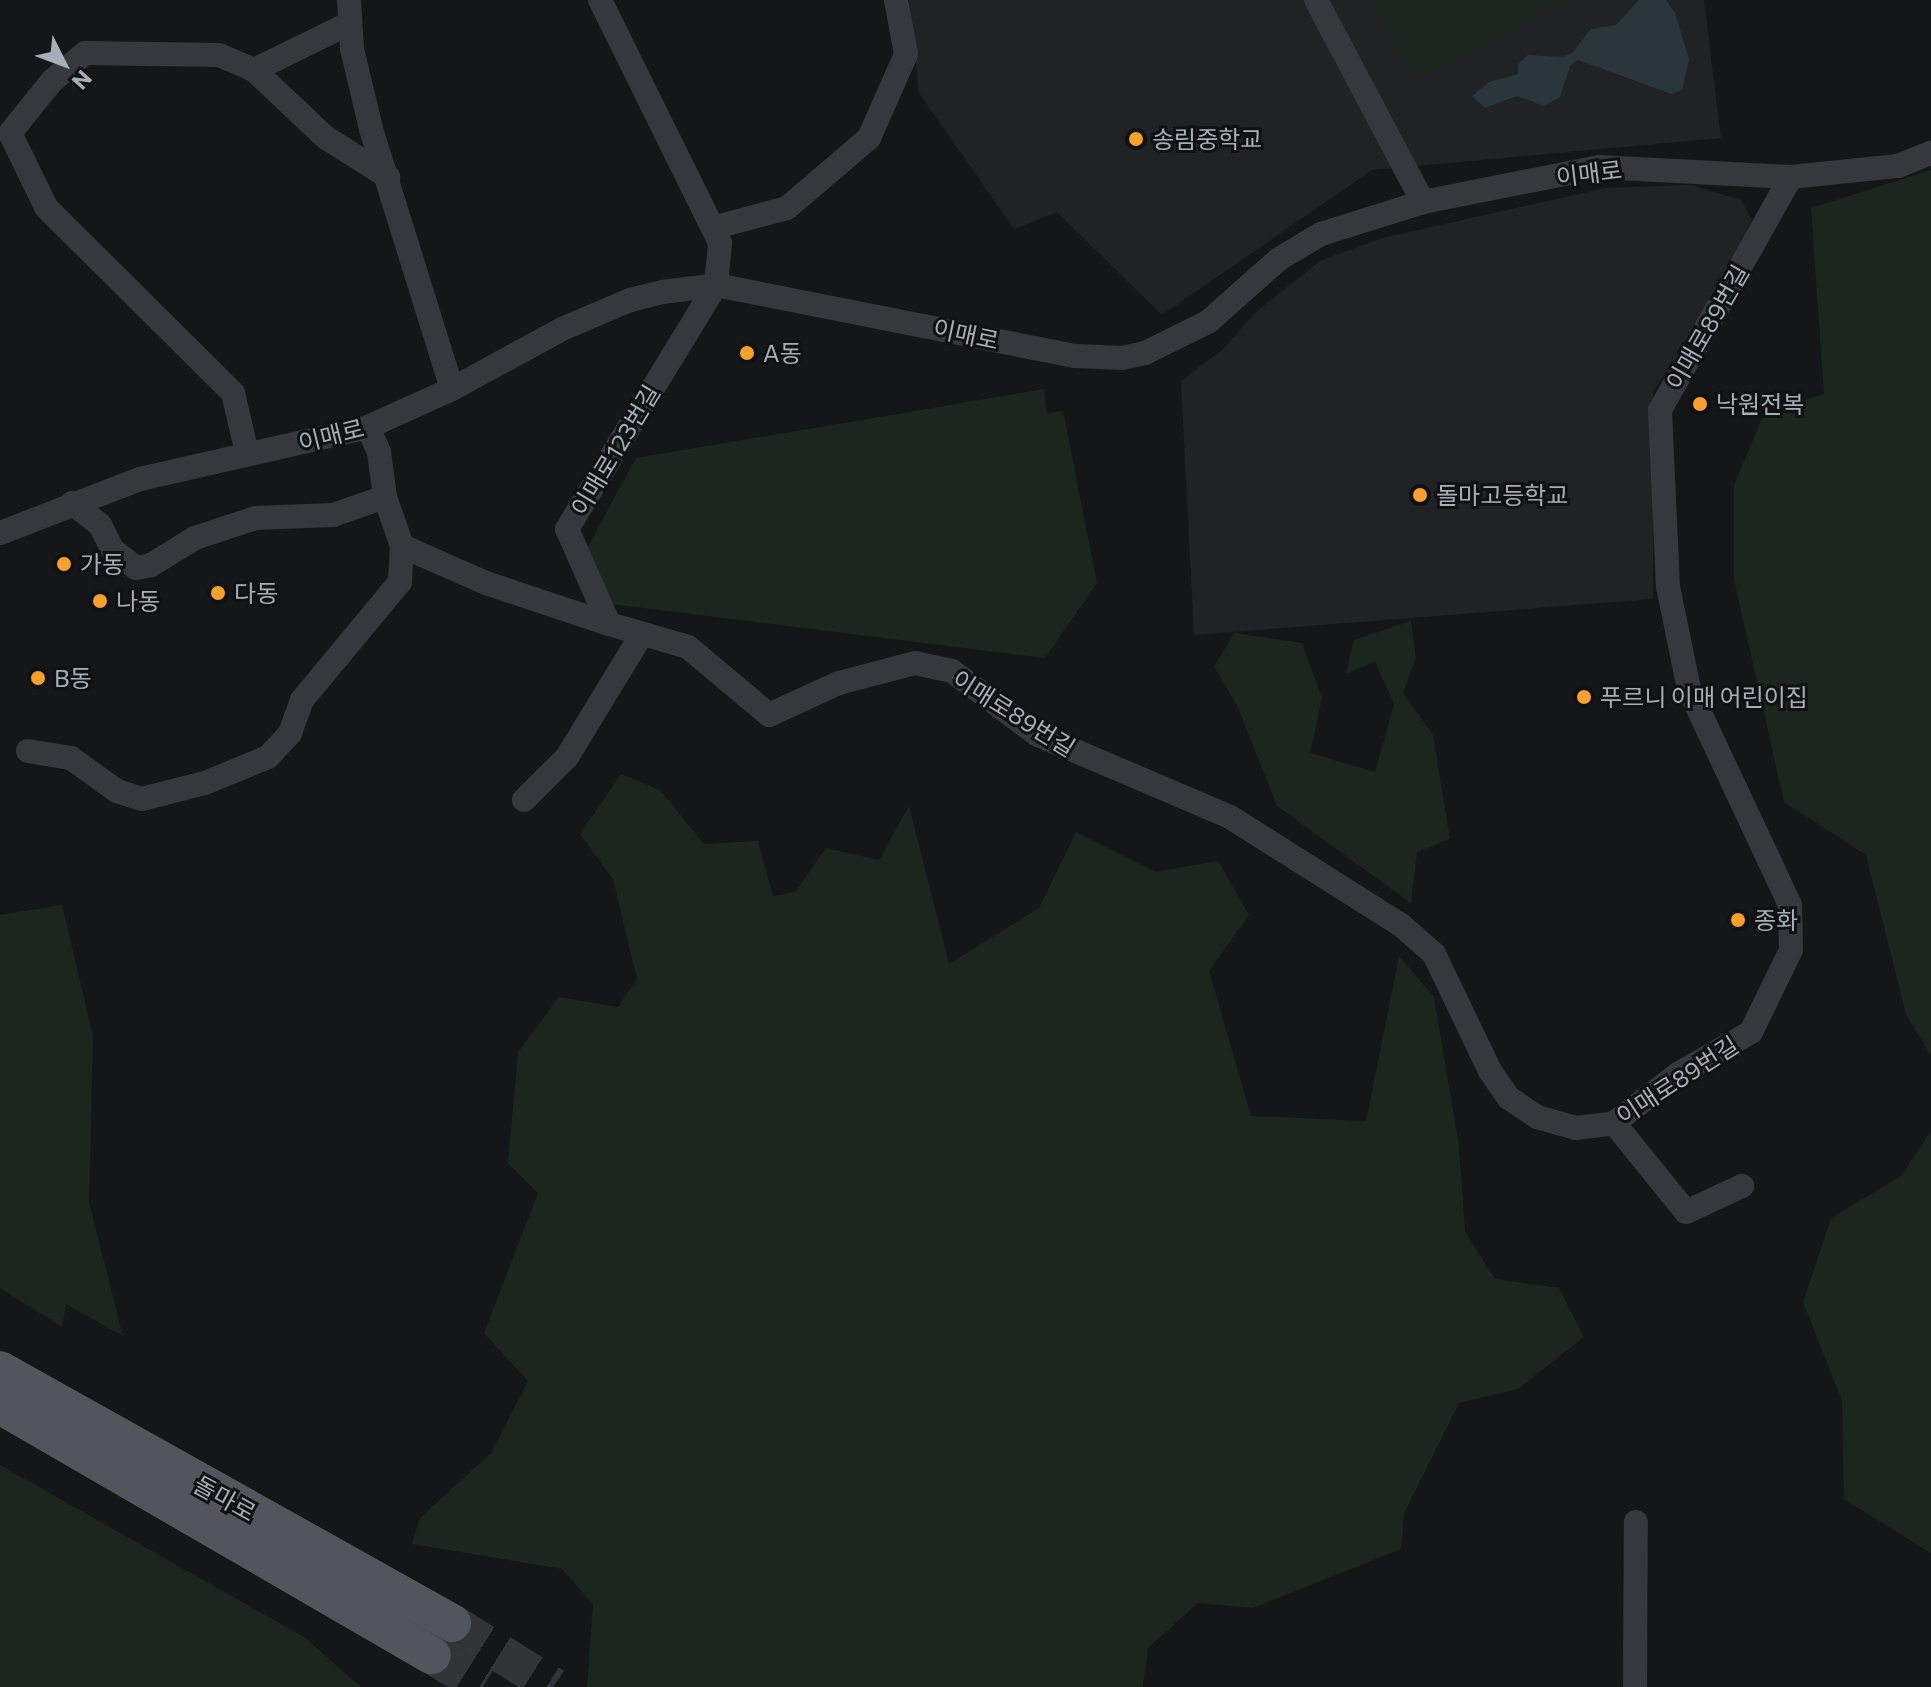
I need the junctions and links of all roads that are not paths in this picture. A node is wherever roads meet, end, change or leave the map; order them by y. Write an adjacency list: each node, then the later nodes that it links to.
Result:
1 (600, 0): 10 (street)
2 (896, 0): 10 (street)
3 (1316, 0): 9 (street)
4 (349, 11): 5 (street); 7 (street)
5 (254, 70): 7 (street); 14 (street)
6 (1931, 153): 8 (street, 이매로)
7 (388, 177): 12 (street)
8 (1791, 177): 9 (street, 이매로); 23 (street, 이매로89번길)
9 (1423, 202): 11 (street, 이매로)
10 (716, 227): 11 (street)
11 (716, 285): 12 (street, 이매로); 19 (street, 이매로123번길)
12 (452, 389): 13 (street, 이매로)
13 (368, 427): 14 (street, 이매로); 15 (street)
14 (247, 453): 16 (street, 이매로)
15 (385, 497): 16 (street); 18 (street)
16 (72, 503): 17 (street, 이매로)
17 (0, 533)
18 (402, 546): 19 (street); 21 (street)
19 (609, 624): 20 (street)
20 (642, 634): 22 (street); 23 (street, 이매로89번길)
21 (28, 751)
22 (524, 800)
23 (1614, 1123): 24 (street)
24 (1742, 1186)
25 (0, 1370): 28 (main road, 돌마로)
26 (0, 1405): 29 (main road, 돌마로)
27 (1636, 1522): 30 (street)
28 (452, 1623)
29 (432, 1655)
30 (1635, 1687)

